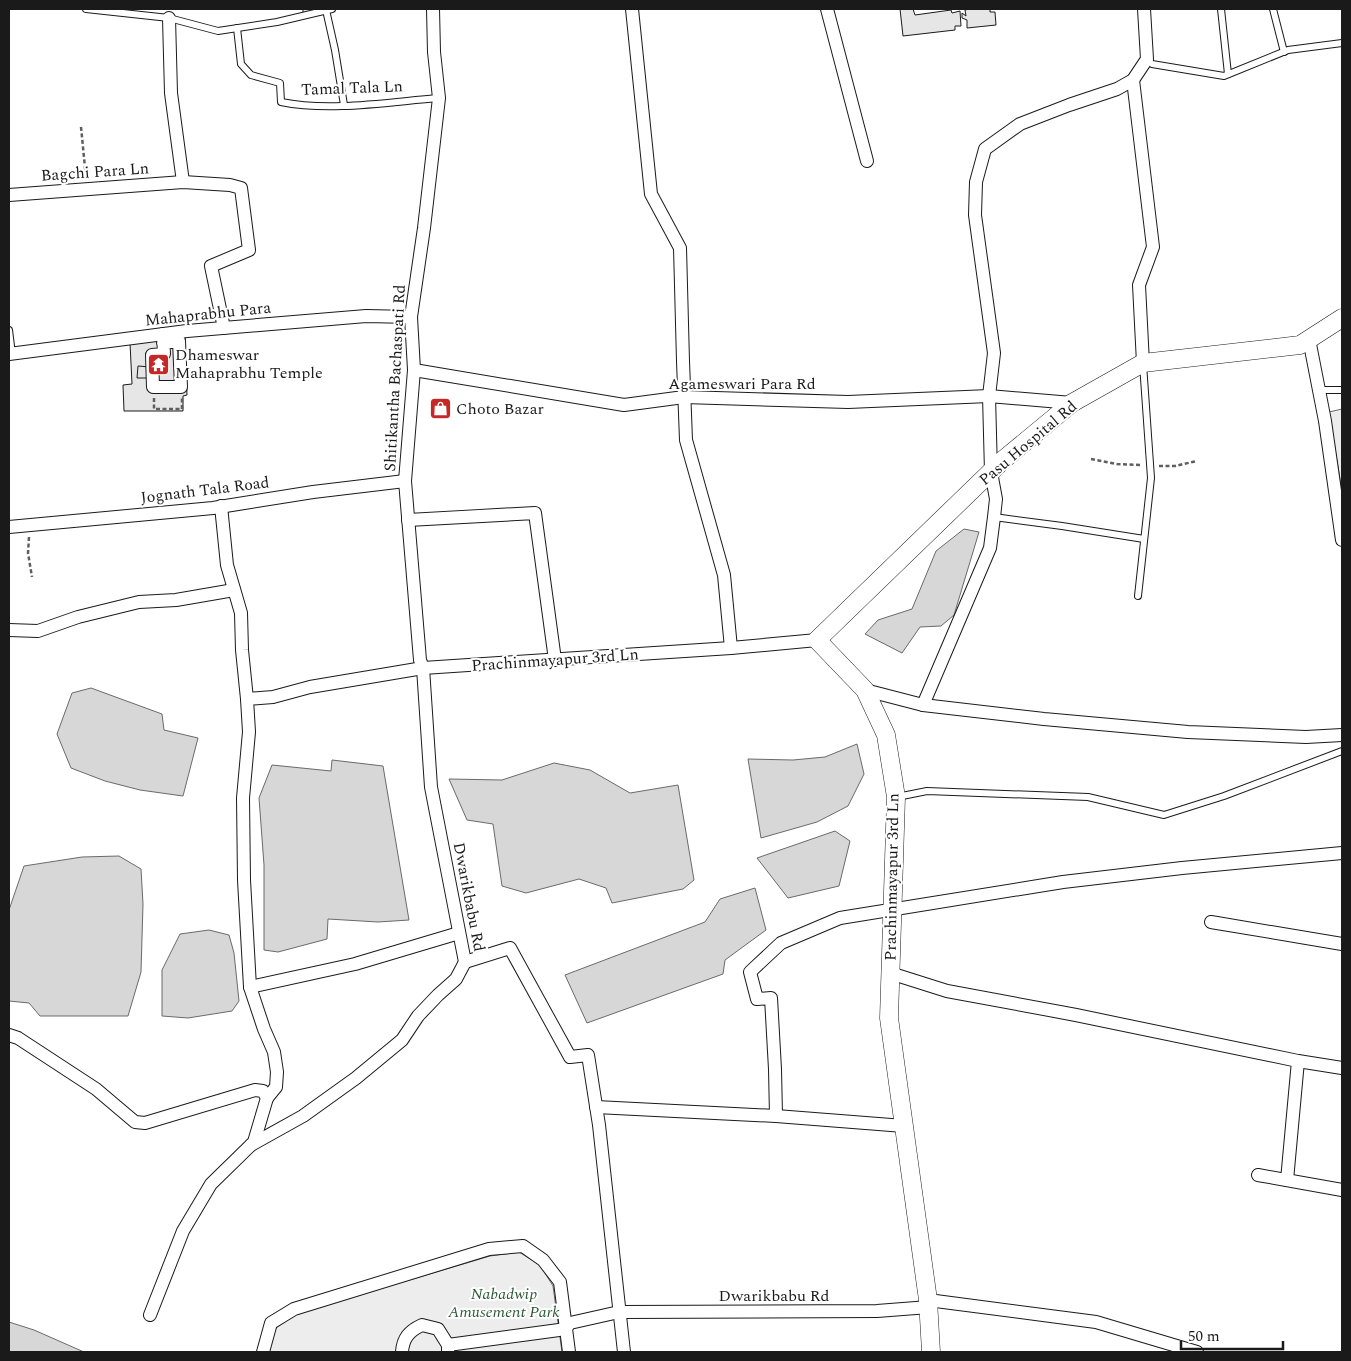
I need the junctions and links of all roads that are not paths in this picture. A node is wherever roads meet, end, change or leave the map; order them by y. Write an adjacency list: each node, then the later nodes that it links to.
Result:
1 (86, 9): 9 (lane)
2 (433, 9): 16 (street, Shitikantha Bachaspati Rd)
3 (632, 9): 33 (street)
4 (827, 9): 18 (street)
5 (1144, 9): 13 (street)
6 (1221, 9): 14 (lane)
7 (1273, 9): 12 (lane)
8 (329, 10): 10 (lane); 17 (lane)
9 (169, 18): 10 (lane); 19 (street)
10 (237, 28): 17 (lane, Tamal Tala Ln)
11 (1342, 43): 12 (lane)
12 (1284, 52): 14 (lane)
13 (1147, 59): 14 (lane); 15 (street)
14 (1228, 74)
15 (1134, 80): 28 (street); 32 (street)
16 (439, 98): 17 (lane, Tamal Tala Ln); 21 (street, Shitikantha Bachaspati Rd)
17 (344, 105)
18 (867, 161)
19 (183, 182): 20 (street, Bagchi Para Ln); 23 (street, Bagchi Para Ln)
20 (9, 194)
21 (411, 317): 23 (street, Mahaprabhu Para); 29 (street, Shitikantha Bachaspati Rd)
22 (1342, 318): 26 (main road, Pasu Hospital Rd)
23 (224, 328): 25 (street, Mahaprabhu Para)
24 (9, 330): 27 (lane)
25 (163, 339): 25 (street); 27 (street, Mahaprabhu Para)
26 (1309, 339): 28 (main road, Pasu Hospital Rd); 30 (street)
27 (10, 354)
28 (1143, 363): 34 (main road, Pasu Hospital Rd); 41 (lane)
29 (414, 370): 33 (street, Agameswari Para Rd); 36 (street, Shitikantha Bachaspati Rd)
30 (1320, 390): 31 (lane); 42 (street)
31 (1342, 390)
32 (989, 396): 33 (street, Agameswari Para Rd); 34 (street, Agameswari Para Rd); 35 (street)
33 (684, 397): 47 (street)
34 (1072, 403): 35 (main road, Pasu Hospital Rd)
35 (991, 472): 38 (street); 46 (main road, Pasu Hospital Rd)
36 (405, 481): 37 (street, Jognath Tala Road); 39 (street, Shitikantha Bachaspati Rd)
37 (221, 506): 40 (street, Jognath Tala Road); 43 (street)
38 (994, 517): 41 (lane); 52 (street)
39 (408, 520): 48 (street); 49 (street, Shitikantha Bachaspati Rd)
40 (9, 527)
41 (1144, 540): 44 (lane)
42 (1342, 540)
43 (234, 590): 45 (street); 51 (street)
44 (1138, 596)
45 (9, 630)
46 (817, 640): 47 (street, Prachinmayapur 3rd Ln); 50 (main road, Prachinmayapur 3rd Ln)
47 (731, 648): 48 (street, Prachinmayapur 3rd Ln)
48 (555, 660): 49 (street, Prachinmayapur 3rd Ln)
49 (422, 664): 51 (street, Prachinmayapur 3rd Ln); 59 (street, Dwarikbabu Rd)
50 (866, 690): 52 (street); 55 (main road, Prachinmayapur 3rd Ln)
51 (247, 700): 63 (street)
52 (924, 705): 53 (street)
53 (1342, 735)
54 (1342, 752): 55 (lane)
55 (896, 797): 57 (main road, Prachinmayapur 3rd Ln)
56 (1342, 853): 57 (street)
57 (892, 909): 62 (main road, Prachinmayapur 3rd Ln); 69 (street)
58 (1211, 922): 60 (street)
59 (459, 933): 61 (street, Dwarikbabu Rd); 63 (street)
60 (1342, 944)
61 (465, 962): 68 (street, Dwarikbabu Rd); 71 (street)
62 (890, 973): 65 (street); 70 (main road, Prachinmayapur 3rd Ln)
63 (250, 988): 67 (street)
64 (9, 1035): 67 (street)
65 (1298, 1061): 66 (street); 73 (street)
66 (1342, 1068)
67 (267, 1098): 71 (street)
68 (596, 1107): 69 (street); 76 (street, Dwarikbabu Rd)
69 (776, 1116): 70 (street)
70 (904, 1126): 75 (main road, Prachinmayapur 3rd Ln)
71 (251, 1145): 77 (street)
72 (1258, 1175): 73 (street)
73 (1287, 1180): 74 (street)
74 (1342, 1190)
75 (928, 1304): 76 (street, Dwarikbabu Rd); 84 (main road, Prachinmayapur 3rd Ln); 85 (street, Dwarikbabu Rd)
76 (619, 1312): 78 (street); 83 (street, Dwarikbabu Rd)
77 (150, 1315)
78 (566, 1328): 79 (street); 80 (street); 82 (street)
79 (448, 1348): 81 (street)
80 (263, 1352)
81 (402, 1352)
82 (569, 1352)
83 (624, 1352)
84 (931, 1352)
85 (1197, 1352)

